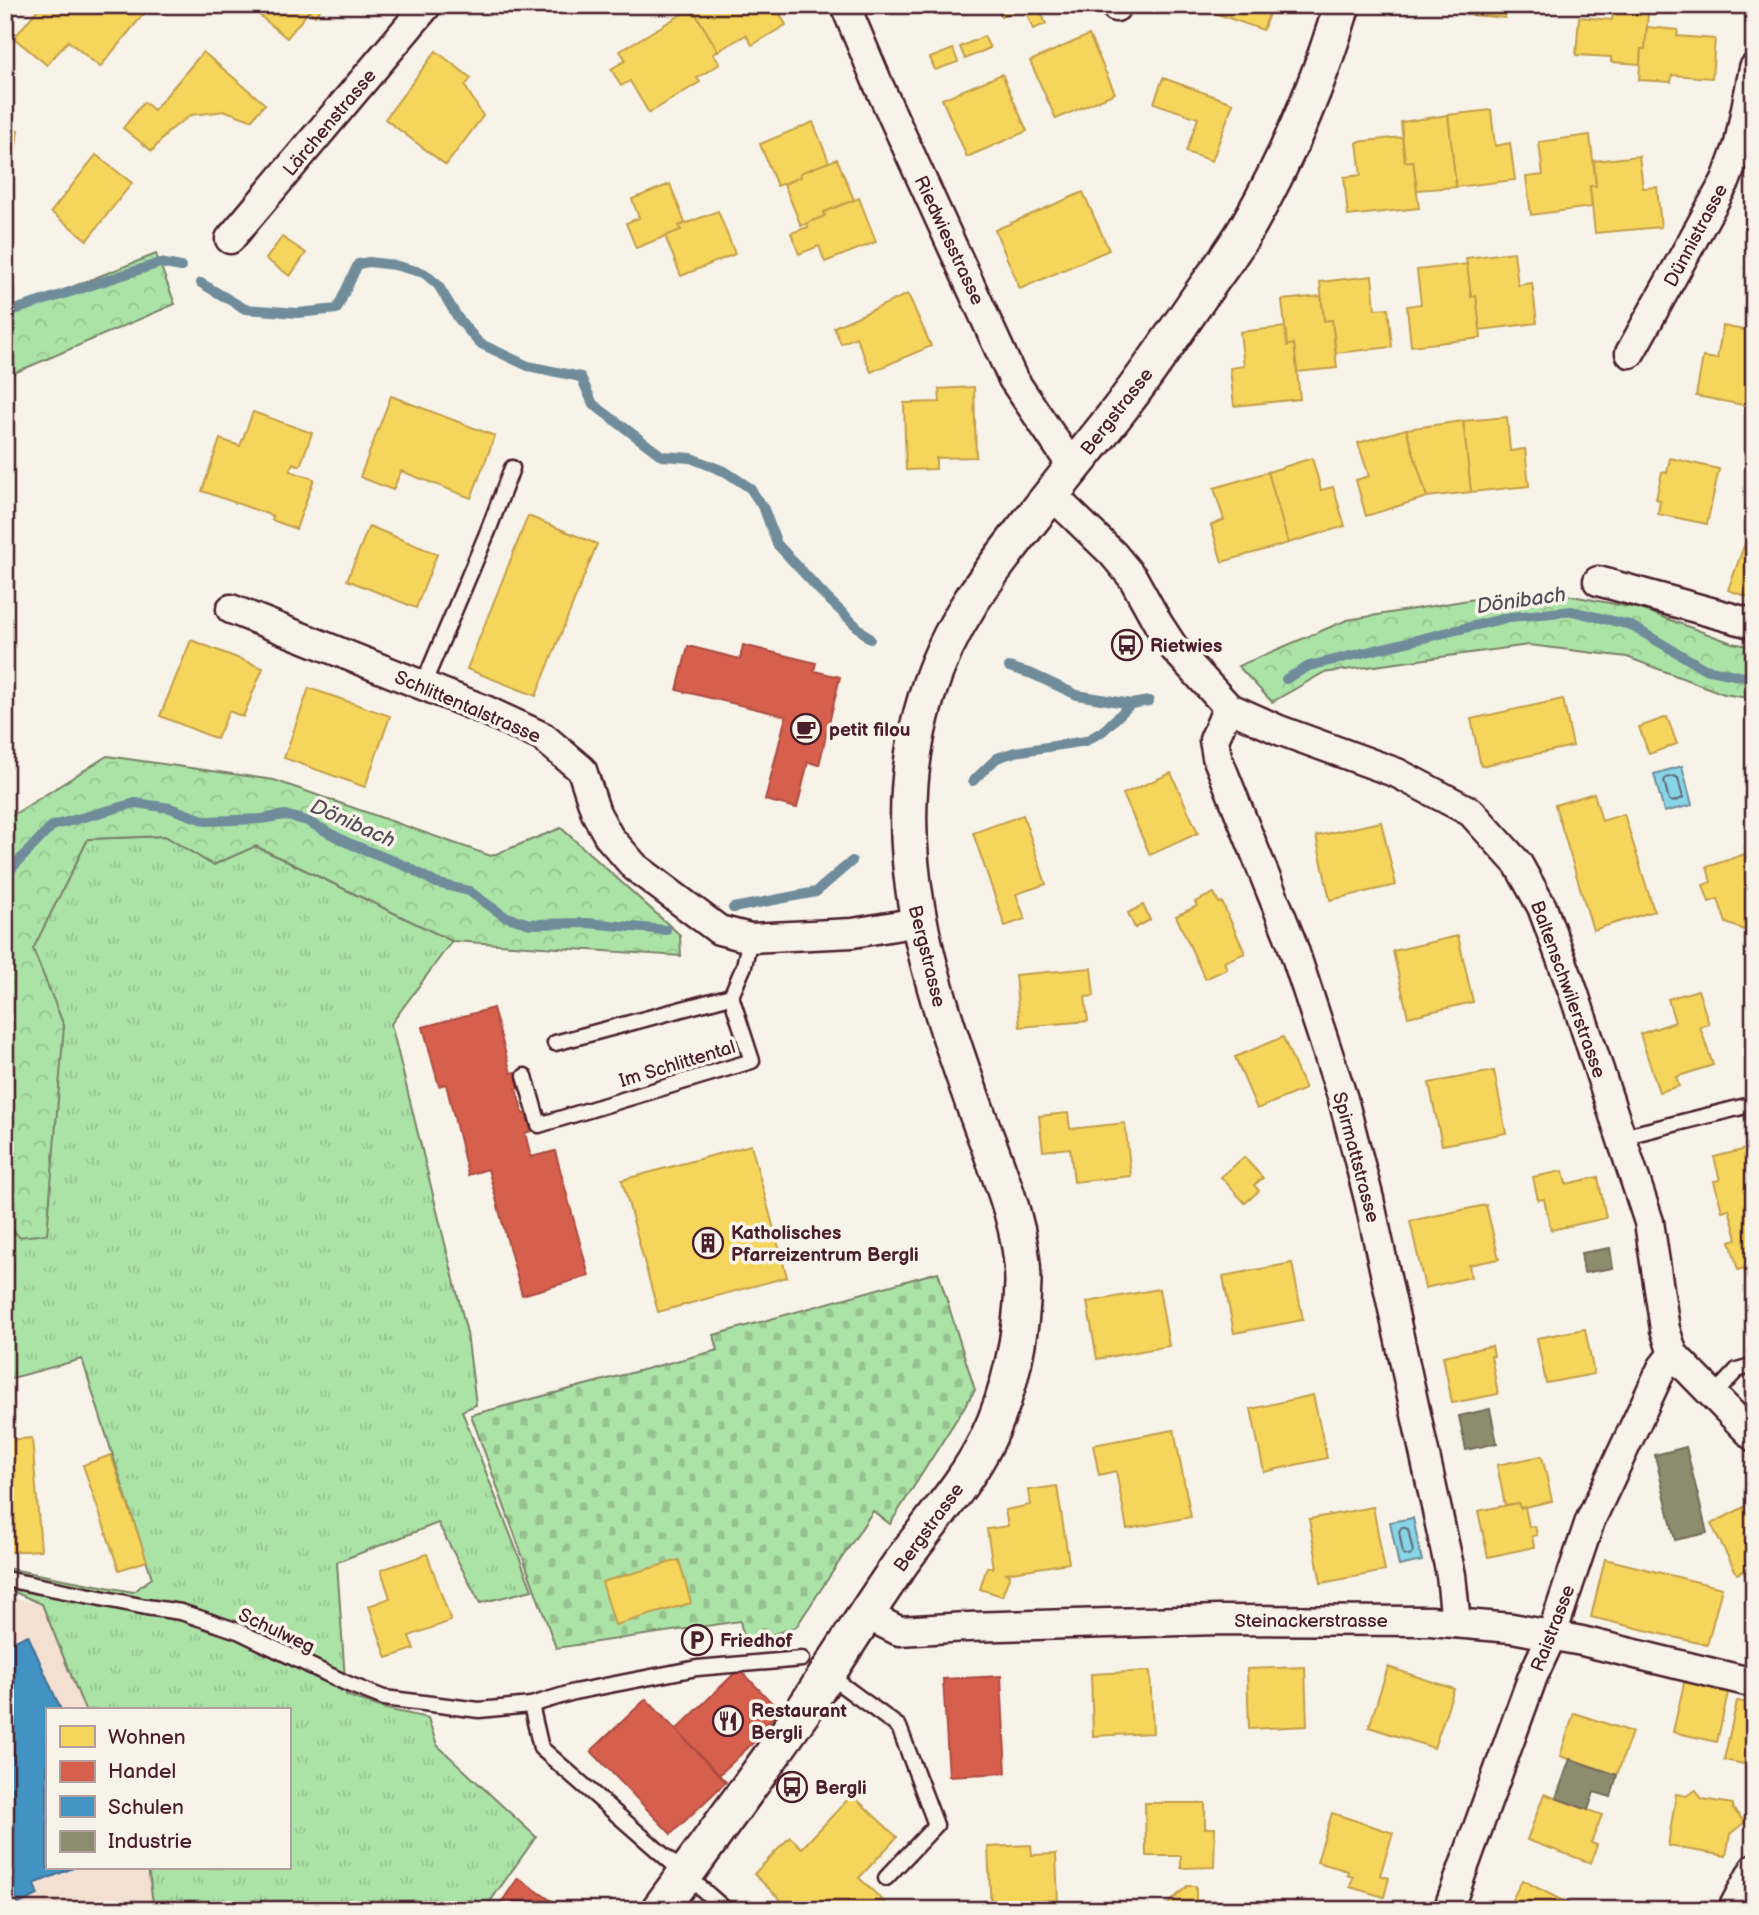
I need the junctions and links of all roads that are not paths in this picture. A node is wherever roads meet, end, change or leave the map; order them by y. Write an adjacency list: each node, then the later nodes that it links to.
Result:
1 (427, 5): 5 (street, Lärchenstrasse)
2 (845, 5): 7 (street, Riedwiesstrasse)
3 (1342, 5): 7 (street, Bergstrasse)
4 (1754, 68): 6 (street, Dünnistrasse)
5 (230, 239)
6 (1630, 353)
7 (1072, 466): 9 (street, Bergstrasse)
8 (512, 468): 13 (lane)
9 (1051, 494): 14 (street, Baltenschwilerstrasse); 15 (street, Bergstrasse)
10 (1598, 581): 12 (street)
11 (231, 609): 13 (street, Schlittentalstrasse)
12 (1754, 624)
13 (423, 685): 16 (street, Schlittentalstrasse)
14 (1228, 707): 21 (street, Baltenschwilerstrasse); 28 (street, Spirmattstrasse)
15 (918, 922): 16 (street, Schlittentalstrasse); 27 (street, Bergstrasse)
16 (750, 938): 17 (lane)
17 (731, 996): 18 (lane); 19 (lane, Im Schlittental)
18 (555, 1043)
19 (525, 1076)
20 (1754, 1104): 21 (lane)
21 (1622, 1137): 22 (street, Baltenschwilerstrasse)
22 (1673, 1354): 24 (street, Baltenschwilerstrasse); 29 (street, Raistrasse)
23 (1754, 1365): 24 (lane)
24 (1713, 1396): 25 (street, Baltenschwilerstrasse)
25 (1754, 1437)
26 (5, 1579): 32 (lane, Schulweg)
27 (867, 1615): 28 (street, Steinackerstrasse); 30 (street, Bergstrasse)
28 (1457, 1623): 29 (street, Steinackerstrasse)
29 (1551, 1637): 31 (street, Steinackerstrasse); 38 (street, Raistrasse)
30 (815, 1667): 32 (lane, Schulweg); 34 (street, Bergstrasse); 35 (lane)
31 (1754, 1683)
32 (531, 1705): 34 (lane)
33 (1754, 1869): 39 (street)
34 (686, 1873): 36 (street, Bergstrasse); 37 (lane)
35 (886, 1878)
36 (659, 1910)
37 (726, 1910)
38 (1448, 1910)
39 (1732, 1910)

